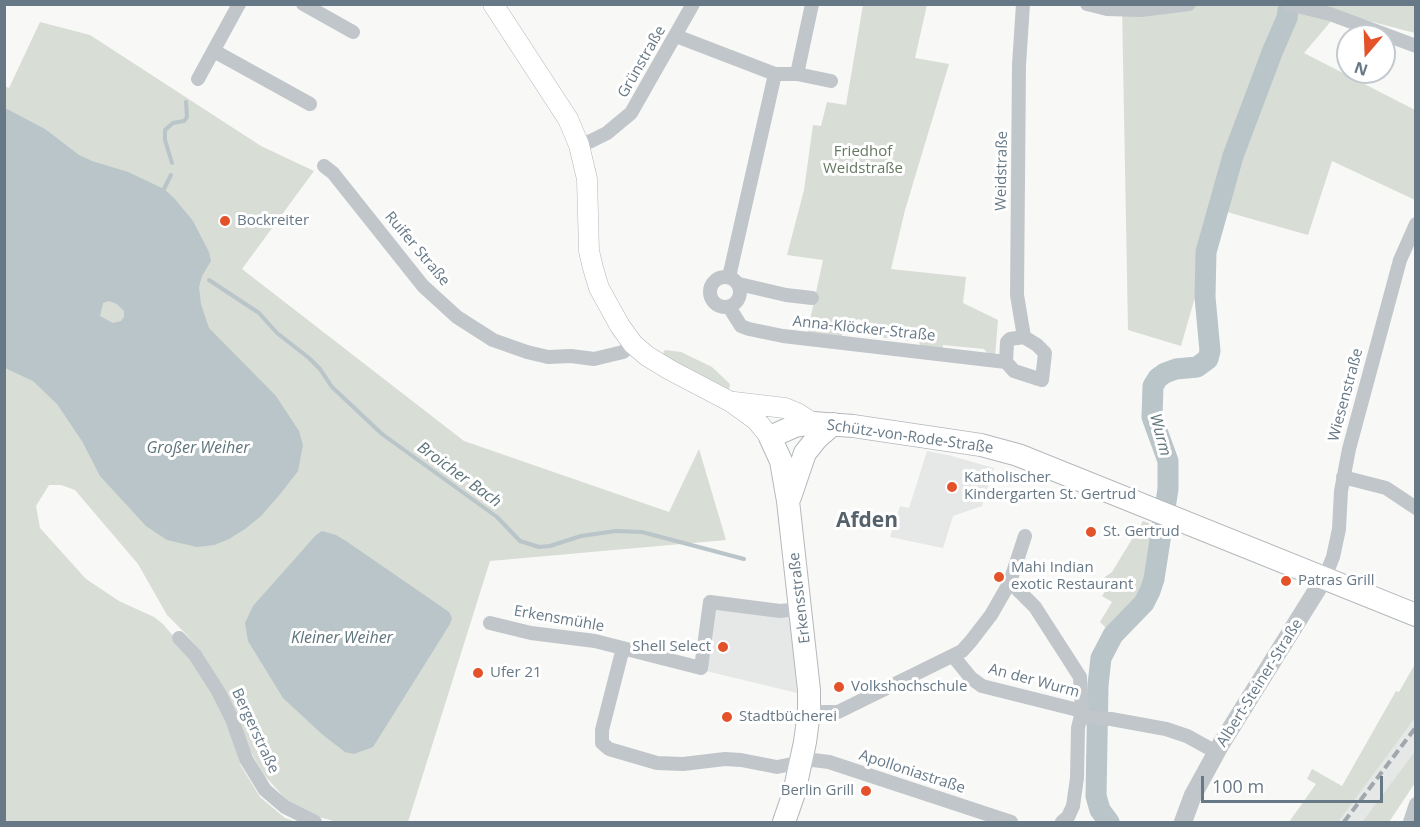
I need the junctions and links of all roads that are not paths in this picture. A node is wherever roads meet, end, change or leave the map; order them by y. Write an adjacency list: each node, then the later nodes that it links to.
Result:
1 (239, 4): 13 (street)
2 (303, 4): 10 (street)
3 (493, 4): 19 (main road)
4 (693, 4): 11 (street, Grünstraße)
5 (812, 4): 15 (street)
6 (1023, 4): 25 (street, Weidstraße)
7 (1088, 4): 8 (street)
8 (1189, 4)
9 (1290, 4): 12 (street)
10 (353, 32)
11 (676, 36): 14 (street); 19 (street, Grünstraße)
12 (1416, 46)
13 (214, 51): 16 (street); 18 (street)
14 (775, 74): 15 (street); 22 (street)
15 (797, 74): 17 (street)
16 (198, 79)
17 (831, 81)
18 (310, 104)
19 (579, 145): 26 (main road)
20 (324, 165): 26 (street, Ruifer Straße)
21 (1416, 224): 31 (street, Wiesenstraße)
22 (734, 281): 23 (street, Anna-Klöcker-Straße); 24 (street); 24 (street, Anna-Klöcker-Straße)
23 (812, 298)
24 (729, 307): 27 (street, Anna-Klöcker-Straße)
25 (1024, 337): 27 (street); 27 (street)
26 (633, 344): 28 (main road)
27 (1005, 362)
28 (731, 402): 29 (main road); 30 (main road)
29 (823, 424): 30 (main road, Schütz-von-Rode-Straße); 32 (main road); 35 (main road, Schütz-von-Rode-Straße)
30 (770, 437): 32 (main road, Erkensstraße)
31 (1343, 477): 33 (street); 35 (street, Wiesenstraße)
32 (788, 501): 37 (main road, Erkensstraße)
33 (1416, 508)
34 (1025, 537): 36 (street)
35 (1324, 577): 38 (main road, Schütz-von-Rode-Straße); 45 (street, Albert-Steiner-Straße)
36 (1010, 582): 42 (street); 44 (street, An der Wurm)
37 (801, 609): 41 (street, Erkensmühle); 43 (main road, Erkensstraße)
38 (1416, 615)
39 (490, 623): 41 (street, Erkensmühle)
40 (179, 638): 49 (street, Bergerstraße)
41 (623, 648): 46 (street)
42 (953, 656): 43 (street); 44 (street, An der Wurm)
43 (809, 712): 46 (main road, Erkensstraße)
44 (1085, 715): 45 (street, An der Wurm); 52 (street, An der Wurm)
45 (1216, 752): 53 (street, Albert-Steiner-Straße)
46 (802, 761): 48 (street, Apolloniastraße); 50 (main road, Erkensstraße)
47 (1416, 804): 54 (street)
48 (988, 819): 51 (street, Apolloniastraße)
49 (315, 822)
50 (784, 822)
51 (1011, 822)
52 (1062, 822)
53 (1183, 822)
54 (1410, 822)

